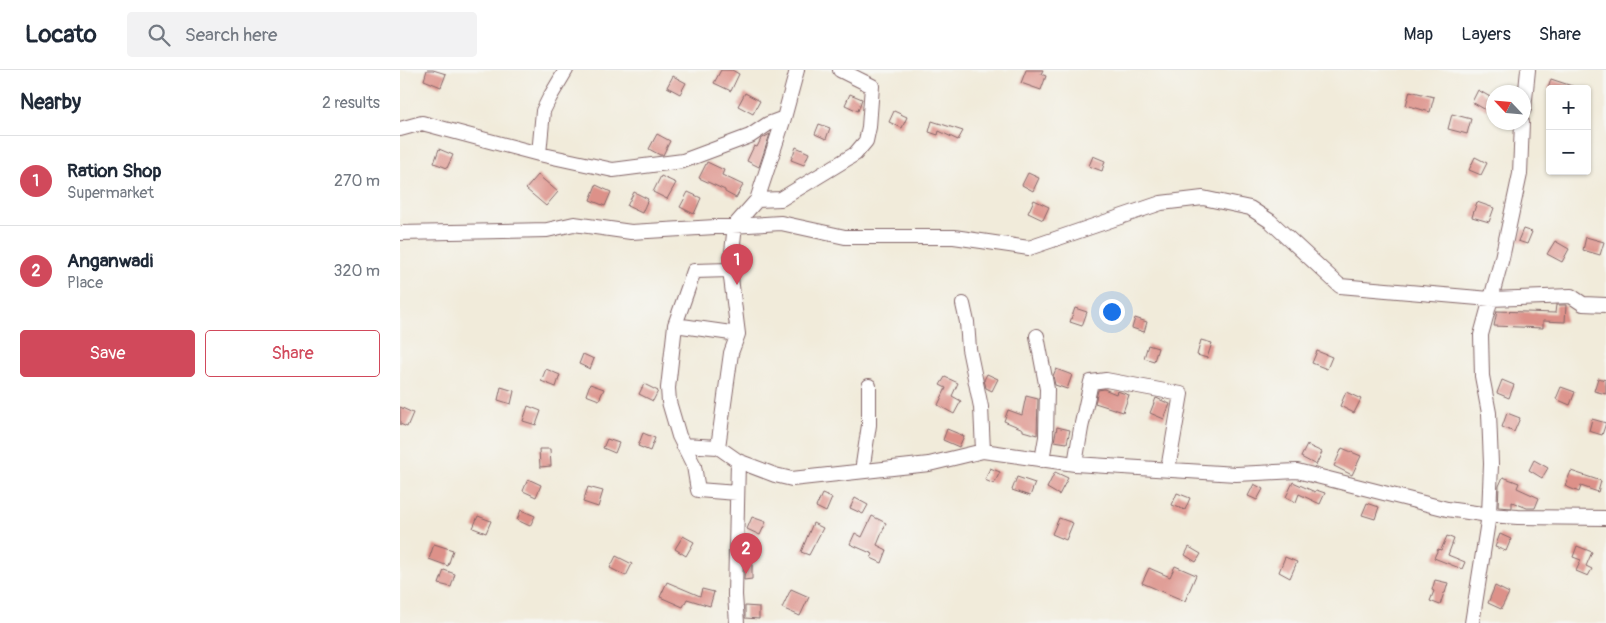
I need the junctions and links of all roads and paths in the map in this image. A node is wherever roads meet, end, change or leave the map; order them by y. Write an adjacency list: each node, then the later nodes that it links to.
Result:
1 (566, 70): 9 (street)
2 (798, 70): 6 (street)
3 (840, 70): 10 (street)
4 (1528, 70): 5 (street)
5 (1526, 85)
6 (784, 118): 9 (street); 10 (street)
7 (400, 128): 9 (street)
8 (1522, 130): 14 (street)
9 (539, 154)
10 (757, 200): 11 (street)
11 (736, 225): 12 (street); 13 (street); 14 (street)
12 (400, 234)
13 (730, 270): 17 (street); 18 (street)
14 (1490, 299): 16 (street); 30 (street)
15 (964, 304): 23 (street)
16 (1606, 305)
17 (675, 325): 18 (street); 21 (street)
18 (738, 334): 22 (street)
19 (1037, 336): 24 (street)
20 (869, 386): 28 (street)
21 (683, 445): 22 (street); 29 (street)
22 (718, 447): 25 (street)
23 (983, 451): 24 (street); 28 (street)
24 (1042, 460): 26 (street)
25 (738, 461): 28 (street); 29 (street)
26 (1075, 464): 27 (street); 27 (street)
27 (1168, 469): 30 (street)
28 (862, 471)
29 (737, 493): 32 (street)
30 (1489, 515): 31 (street); 33 (street)
31 (1606, 518)
32 (737, 623)
33 (1472, 623)

